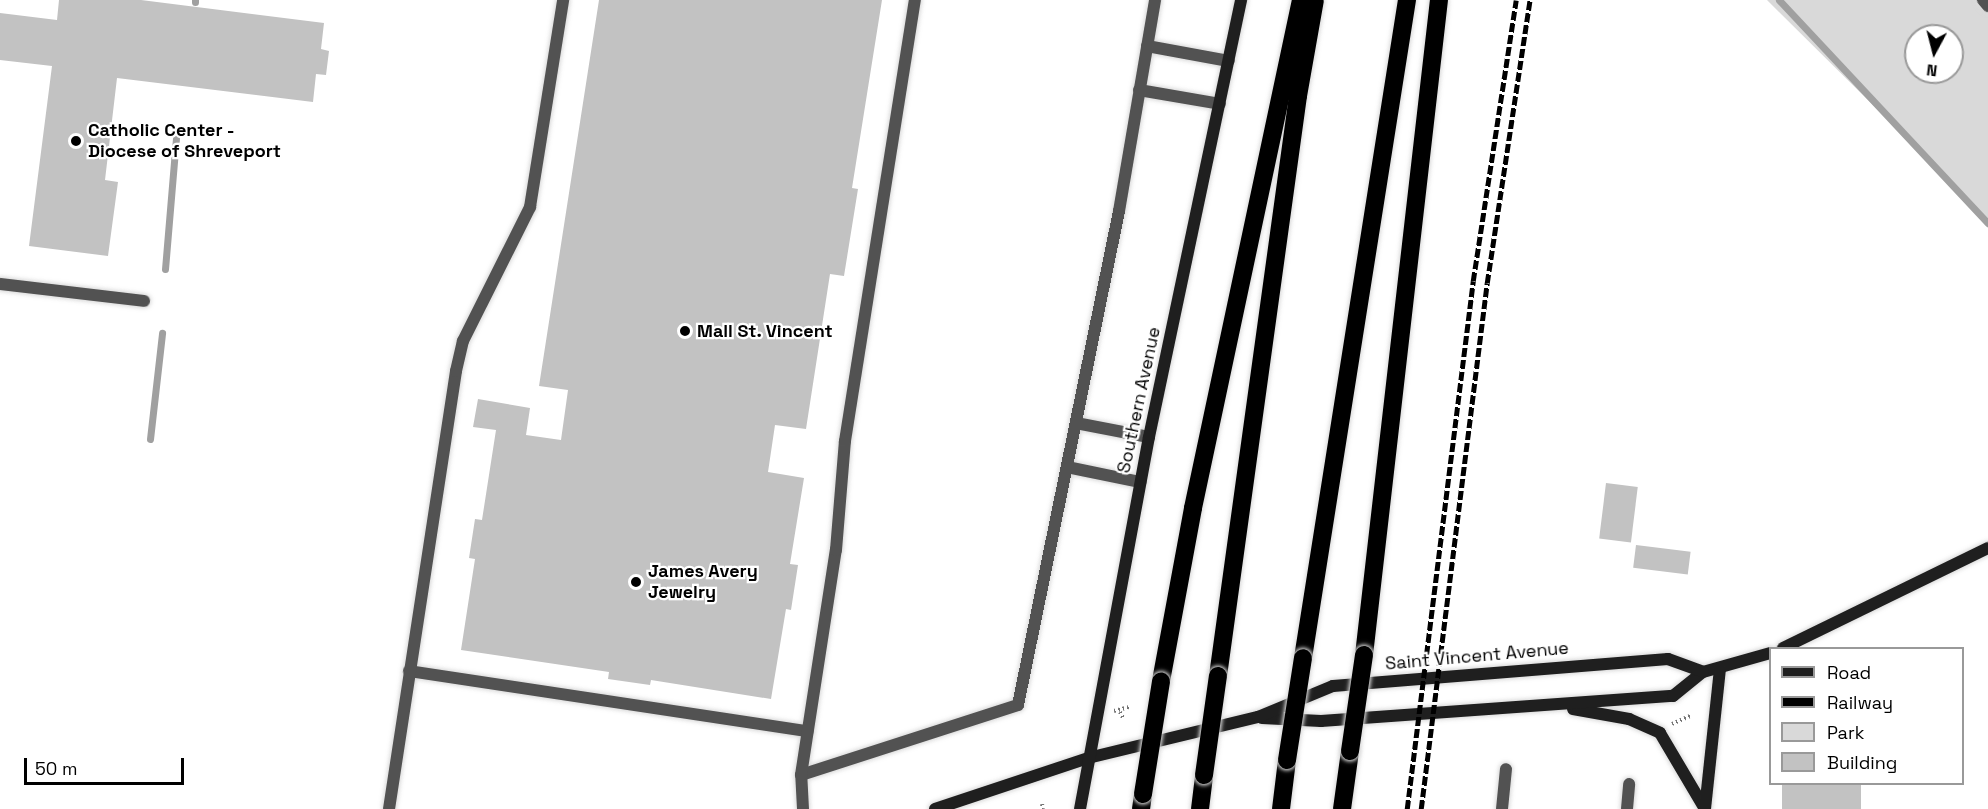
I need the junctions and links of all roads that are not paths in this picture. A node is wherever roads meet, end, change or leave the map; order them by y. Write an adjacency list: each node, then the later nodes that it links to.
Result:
1 (563, 0): 25 (street)
2 (915, 0): 29 (street)
3 (1155, 0): 11 (street)
4 (1241, 0): 12 (street, Southern Avenue)
5 (1301, 0): 34 (highway, bridge)
6 (1315, 0): 39 (highway, bridge)
7 (1407, 0): 40 (highway, bridge)
8 (1439, 0): 41 (highway, bridge)
9 (1983, 0): 10 (street)
10 (1988, 6)
11 (1147, 46): 12 (street); 13 (street)
12 (1229, 61): 14 (street, Southern Avenue)
13 (1139, 90): 14 (street); 17 (street)
14 (1220, 104): 18 (street, Southern Avenue)
15 (0, 284): 16 (street)
16 (144, 301)
17 (1076, 423): 18 (street); 19 (street)
18 (1149, 436): 20 (street, Southern Avenue)
19 (1067, 467): 20 (street); 32 (street)
20 (1140, 482): 30 (street, Southern Avenue)
21 (1988, 548): 22 (street)
22 (1785, 647)
23 (1769, 653): 24 (street, Saint Vincent Avenue)
24 (1720, 669): 26 (street, Saint Vincent Avenue); 44 (street)
25 (409, 671): 29 (street); 35 (street)
26 (1703, 672): 27 (street, Saint Vincent Avenue); 28 (street, Saint Vincent Avenue)
27 (1551, 705): 28 (street, Saint Vincent Avenue); 44 (street)
28 (1258, 717): 30 (street, Saint Vincent Avenue)
29 (808, 731): 32 (street)
30 (1088, 758): 37 (street, Saint Vincent Avenue); 38 (street, Southern Avenue)
31 (1506, 769): 42 (street)
32 (801, 775): 36 (street)
33 (1629, 784): 43 (street)
34 (1142, 801)
35 (389, 809)
36 (803, 809)
37 (935, 809)
38 (1080, 809)
39 (1200, 809)
40 (1281, 809)
41 (1342, 809)
42 (1502, 809)
43 (1627, 809)
44 (1705, 809)

